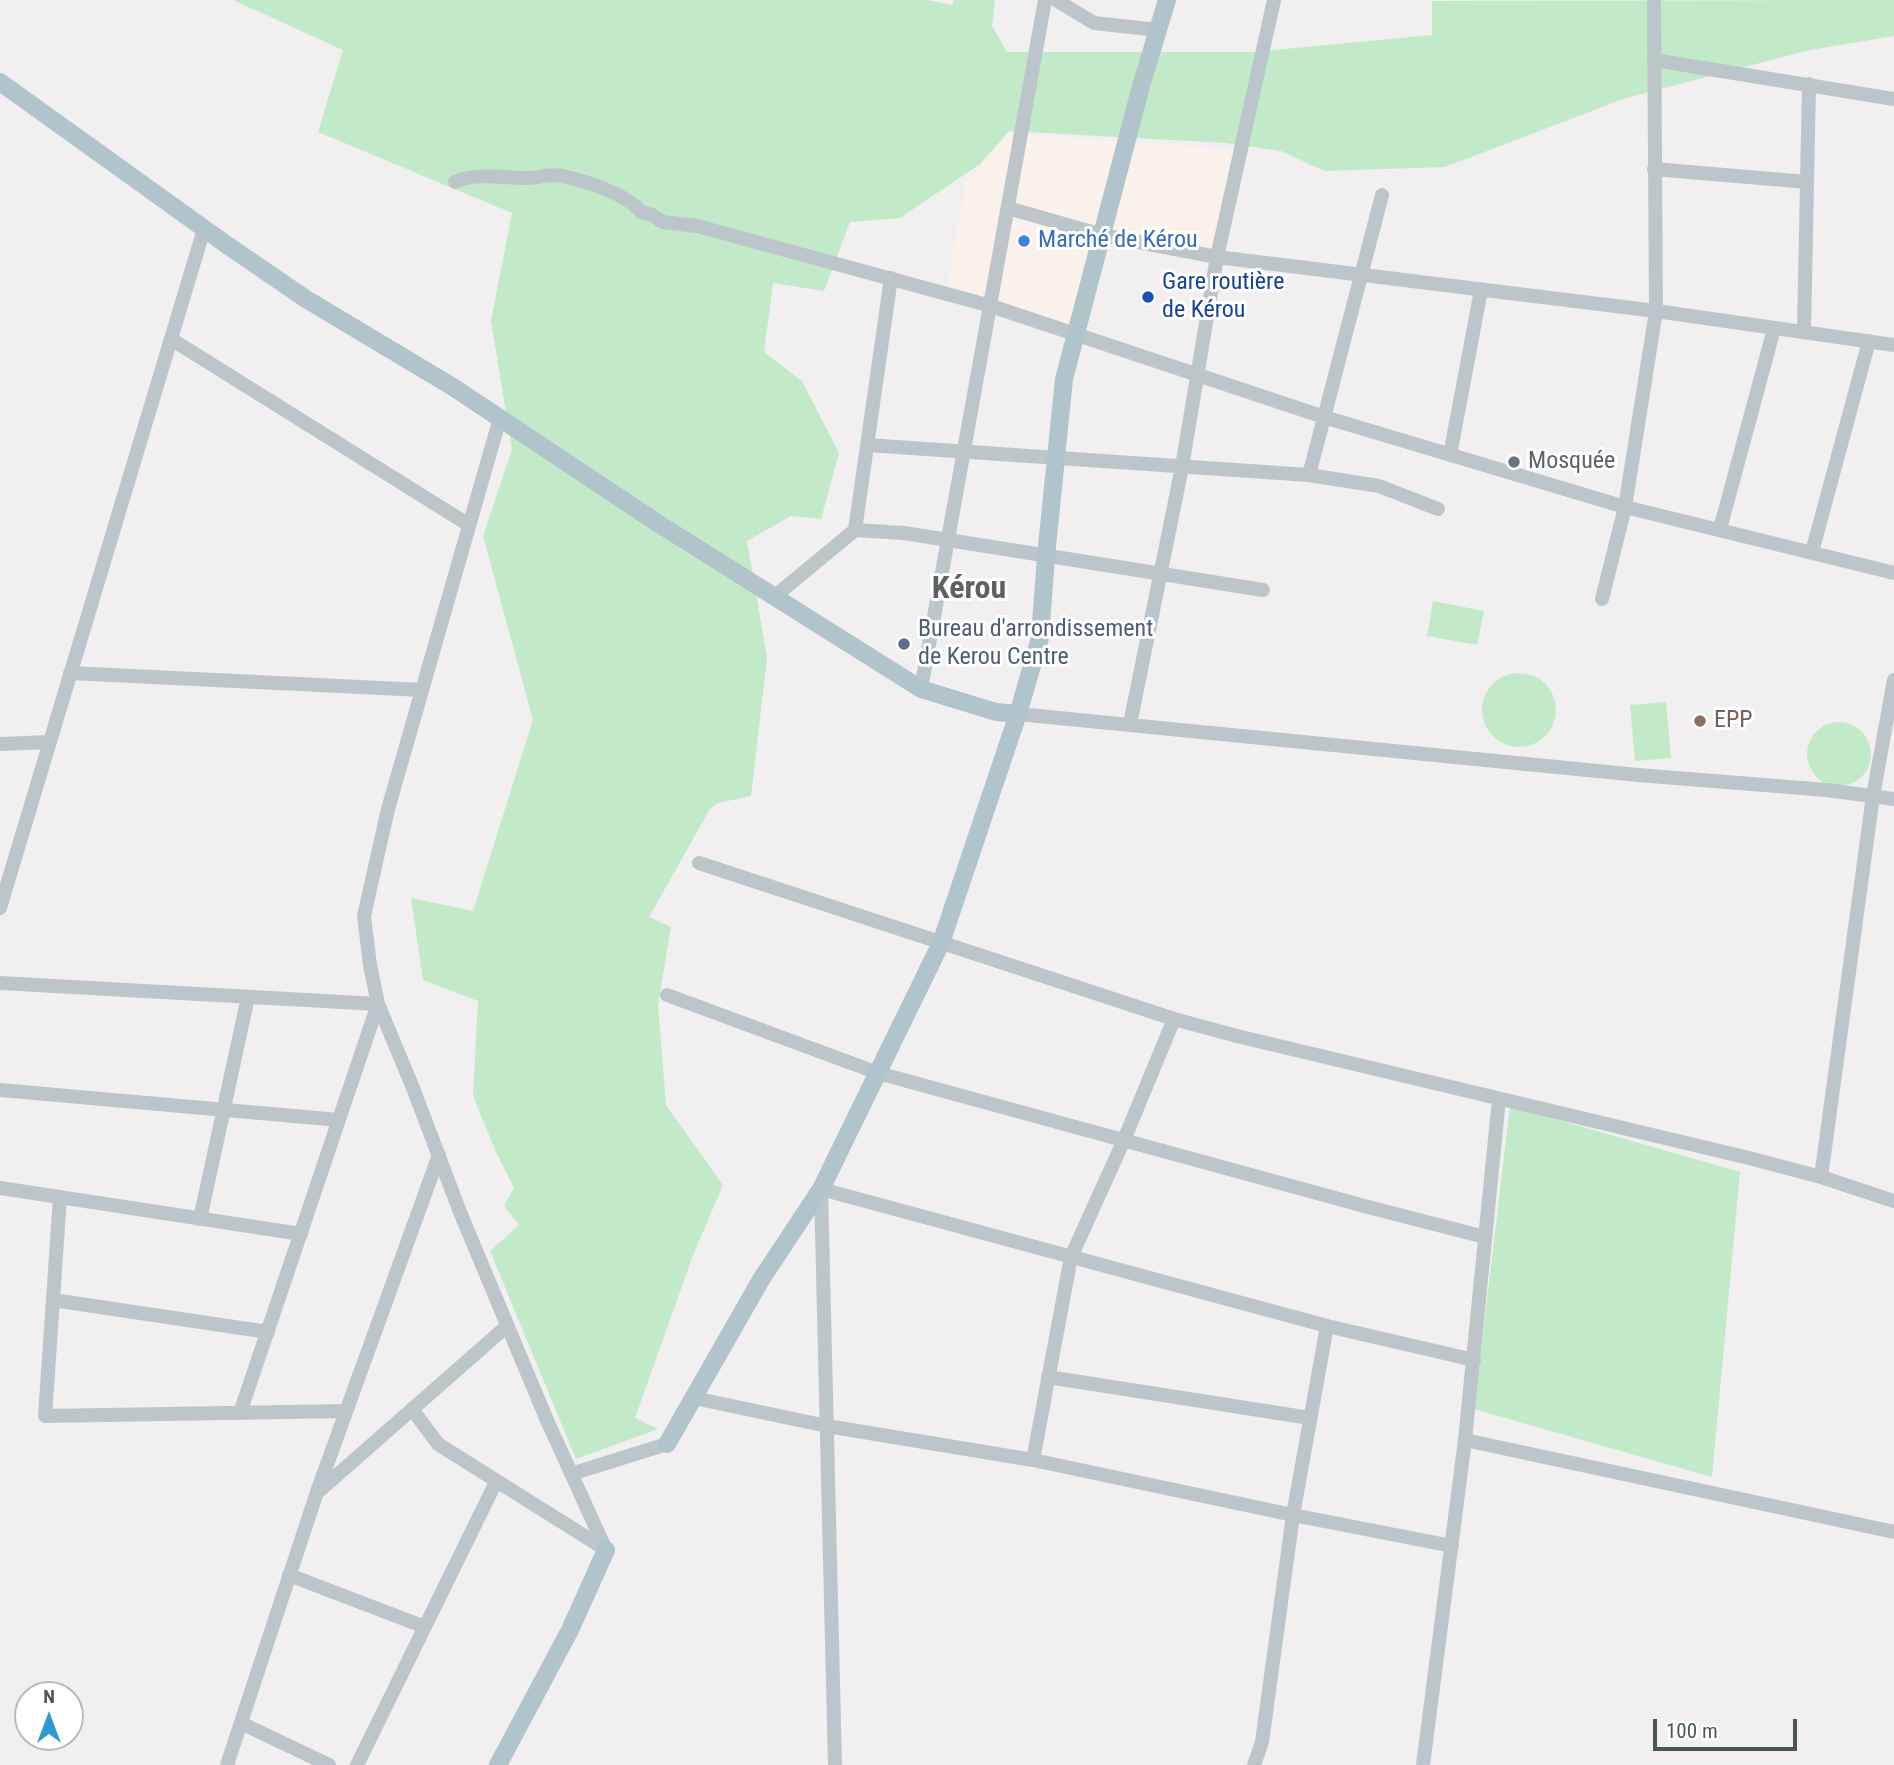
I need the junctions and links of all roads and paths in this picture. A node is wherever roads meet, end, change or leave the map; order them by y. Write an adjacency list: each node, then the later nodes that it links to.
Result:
1 (1045, 0): 15 (street)
2 (1056, 0): 6 (street)
3 (1167, 0): 6 (main road)
4 (1274, 0): 18 (street)
5 (1654, 0): 7 (street)
6 (1158, 30): 17 (main road)
7 (1654, 60): 9 (street); 11 (street)
8 (0, 82): 16 (main road)
9 (1809, 85): 10 (street); 13 (street)
10 (1894, 99)
11 (1654, 169): 13 (street); 23 (street)
12 (455, 182): 20 (street)
13 (1807, 182): 25 (street)
14 (1382, 195): 19 (street)
15 (1008, 208): 17 (street); 22 (street)
16 (204, 229): 27 (street); 31 (main road)
17 (1101, 234): 18 (street); 26 (main road)
18 (1217, 257): 19 (street); 30 (street)
19 (1362, 274): 21 (street); 32 (street)
20 (891, 278): 22 (street); 33 (street)
21 (1481, 290): 23 (street); 35 (street)
22 (991, 306): 26 (street); 34 (street)
23 (1656, 311): 24 (street); 39 (street)
24 (1774, 329): 25 (street); 42 (street)
25 (1804, 332): 28 (street)
26 (1076, 334): 30 (street); 36 (main road)
27 (170, 339): 41 (street); 52 (street)
28 (1869, 341): 29 (street); 45 (street)
29 (1894, 345)
30 (1197, 376): 32 (street); 37 (street)
31 (500, 418): 41 (street); 50 (main road)
32 (1324, 418): 35 (street); 38 (street)
33 (867, 445): 34 (street); 43 (street)
34 (965, 451): 36 (street); 44 (street)
35 (1450, 455): 39 (street)
36 (1057, 457): 37 (street); 46 (main road)
37 (1182, 467): 38 (street); 48 (street)
38 (1309, 475): 40 (street)
39 (1625, 507): 42 (street); 51 (street)
40 (1438, 509)
41 (469, 525): 55 (street)
42 (1720, 529): 45 (street)
43 (855, 530): 44 (street); 50 (street)
44 (949, 540): 46 (street); 54 (street)
45 (1812, 552): 47 (street)
46 (1046, 556): 48 (street); 56 (main road)
47 (1894, 572)
48 (1160, 574): 49 (street); 57 (street)
49 (1263, 590)
50 (774, 597): 54 (main road)
51 (1602, 599)
52 (70, 673): 55 (street); 58 (street)
53 (1894, 680): 60 (street)
54 (921, 689): 56 (main road)
55 (422, 690): 68 (street)
56 (1018, 714): 57 (street); 64 (main road)
57 (1130, 724): 60 (street)
58 (50, 741): 59 (street); 63 (street)
59 (0, 744)
60 (1873, 796): 61 (street); 77 (street)
61 (1894, 799)
62 (699, 863): 64 (street)
63 (0, 908)
64 (941, 943): 69 (street); 70 (main road)
65 (0, 983): 67 (street)
66 (667, 995): 70 (street)
67 (248, 997): 68 (street); 73 (street)
68 (378, 1004): 74 (street); 76 (street)
69 (1174, 1019): 72 (street); 75 (street)
70 (878, 1073): 75 (street); 79 (main road)
71 (0, 1090): 73 (street)
72 (1499, 1099): 77 (street); 84 (street)
73 (223, 1111): 74 (street); 82 (street)
74 (339, 1120): 83 (street)
75 (1124, 1140): 84 (street); 85 (street)
76 (439, 1155): 87 (street); 94 (street)
77 (1821, 1177): 81 (street)
78 (0, 1188): 80 (street)
79 (821, 1189): 85 (street); 92 (main road); 97 (street)
80 (60, 1197): 82 (street); 86 (street)
81 (1894, 1201)
82 (200, 1219): 83 (street)
83 (301, 1234): 89 (street)
84 (1485, 1237): 90 (street)
85 (1071, 1257): 88 (street); 91 (street)
86 (53, 1300): 89 (street); 95 (street)
87 (508, 1326): 93 (street); 101 (street)
88 (1326, 1326): 90 (street); 96 (street)
89 (268, 1332): 95 (street)
90 (1474, 1360): 98 (street)
91 (1048, 1377): 96 (street); 100 (street)
92 (694, 1398): 97 (street); 99 (main road)
93 (412, 1409): 102 (street); 103 (street)
94 (346, 1410): 95 (street); 103 (street)
95 (240, 1413)
96 (1310, 1418): 104 (street)
97 (827, 1426): 100 (street); 115 (street)
98 (1465, 1440): 105 (street); 106 (street)
99 (667, 1444): 101 (street)
100 (1032, 1460): 104 (street)
101 (571, 1474): 107 (street)
102 (496, 1482): 107 (street); 109 (street)
103 (317, 1492): 108 (street)
104 (1293, 1516): 106 (street); 116 (street)
105 (1894, 1532)
106 (1452, 1546): 117 (street)
107 (606, 1550): 114 (main road)
108 (289, 1575): 109 (street); 110 (street)
109 (425, 1627): 113 (street)
110 (241, 1723): 111 (street); 112 (street)
111 (227, 1765)
112 (329, 1765)
113 (357, 1765)
114 (498, 1765)
115 (835, 1765)
116 (1254, 1765)
117 (1423, 1765)

